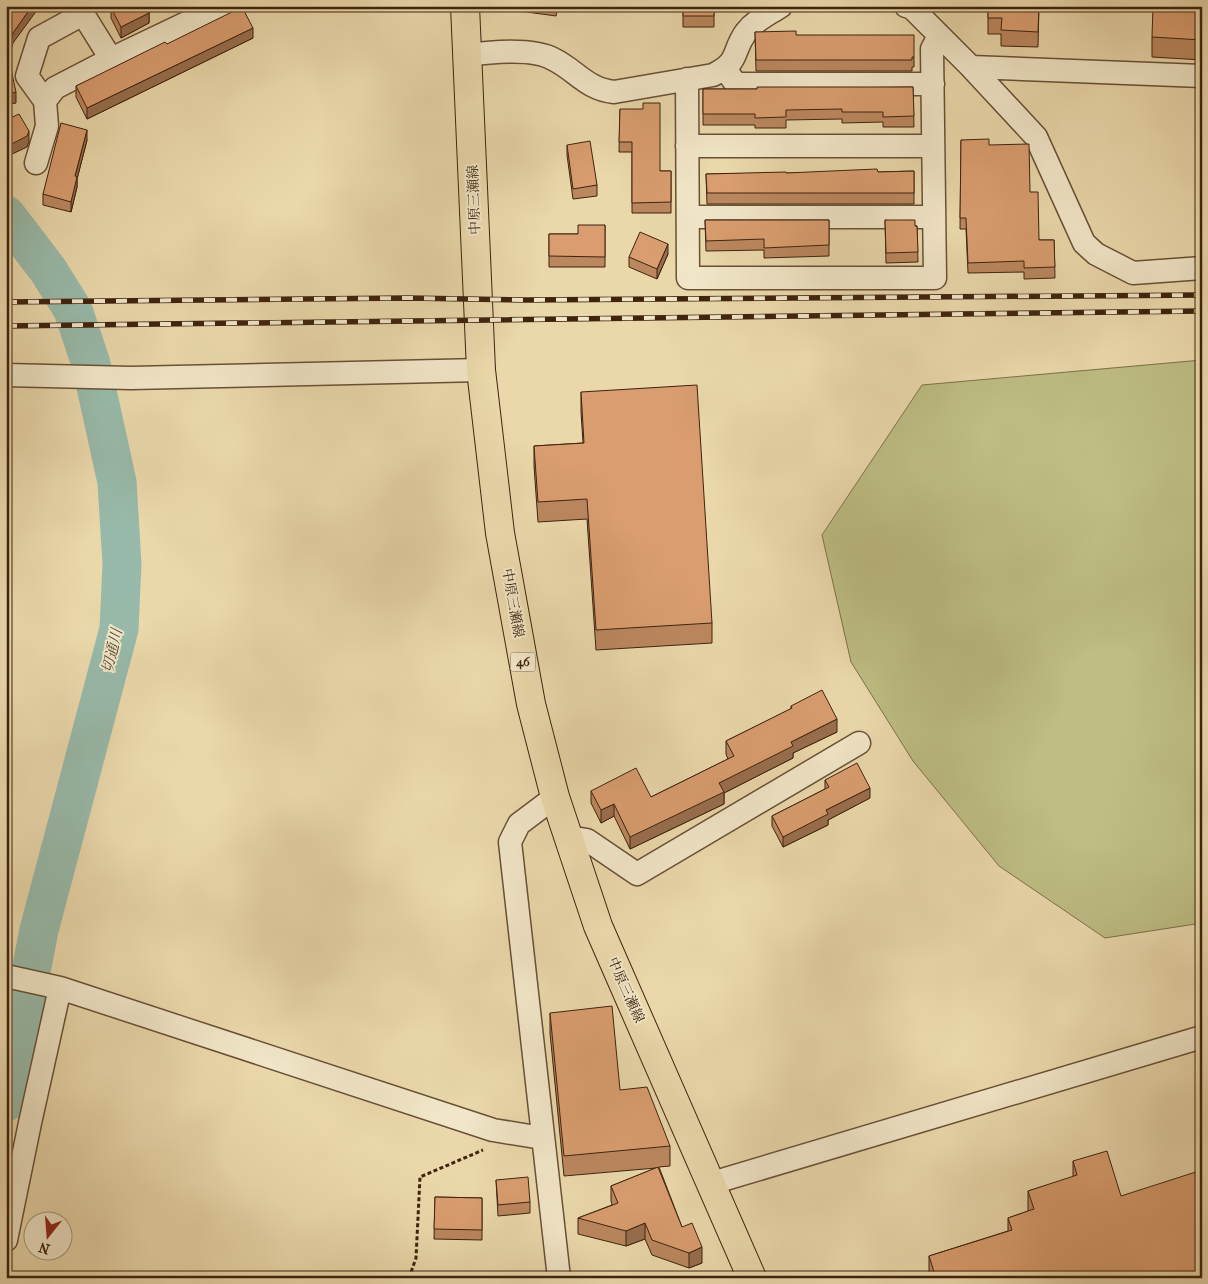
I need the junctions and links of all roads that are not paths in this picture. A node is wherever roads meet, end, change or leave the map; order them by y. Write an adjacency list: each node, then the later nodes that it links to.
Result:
1 (222, 6): 7 (street)
2 (465, 6): 6 (main road, 中原三瀬線 / 46)
3 (781, 6): 9 (street)
4 (910, 7): 5 (street)
5 (939, 36): 8 (street); 12 (street)
6 (468, 55): 11 (street); 20 (main road, 中原三瀬線 / 46)
7 (111, 59): 13 (street); 13 (street)
8 (971, 67): 10 (street); 19 (street)
9 (725, 69): 11 (street); 12 (street)
10 (1202, 76)
11 (687, 80): 14 (street)
12 (933, 84): 15 (street)
13 (45, 101): 16 (street)
14 (687, 146): 15 (street); 17 (street)
15 (933, 146): 18 (street)
16 (36, 163)
17 (688, 217): 18 (street); 18 (street)
18 (934, 217)
19 (1202, 268)
20 (481, 370): 21 (street); 23 (main road, 中原三瀬線 / 46)
21 (6, 375)
22 (858, 743): 24 (street)
23 (555, 797): 24 (main road, 中原三瀬線 / 46); 28 (street)
24 (568, 837): 29 (main road, 中原三瀬線 / 46)
25 (6, 976): 26 (street)
26 (60, 988): 28 (street); 30 (street)
27 (1202, 1037): 29 (street)
28 (542, 1138): 31 (street)
29 (712, 1183): 32 (main road, 中原三瀬線 / 46)
30 (6, 1240)
31 (559, 1278)
32 (752, 1278)

